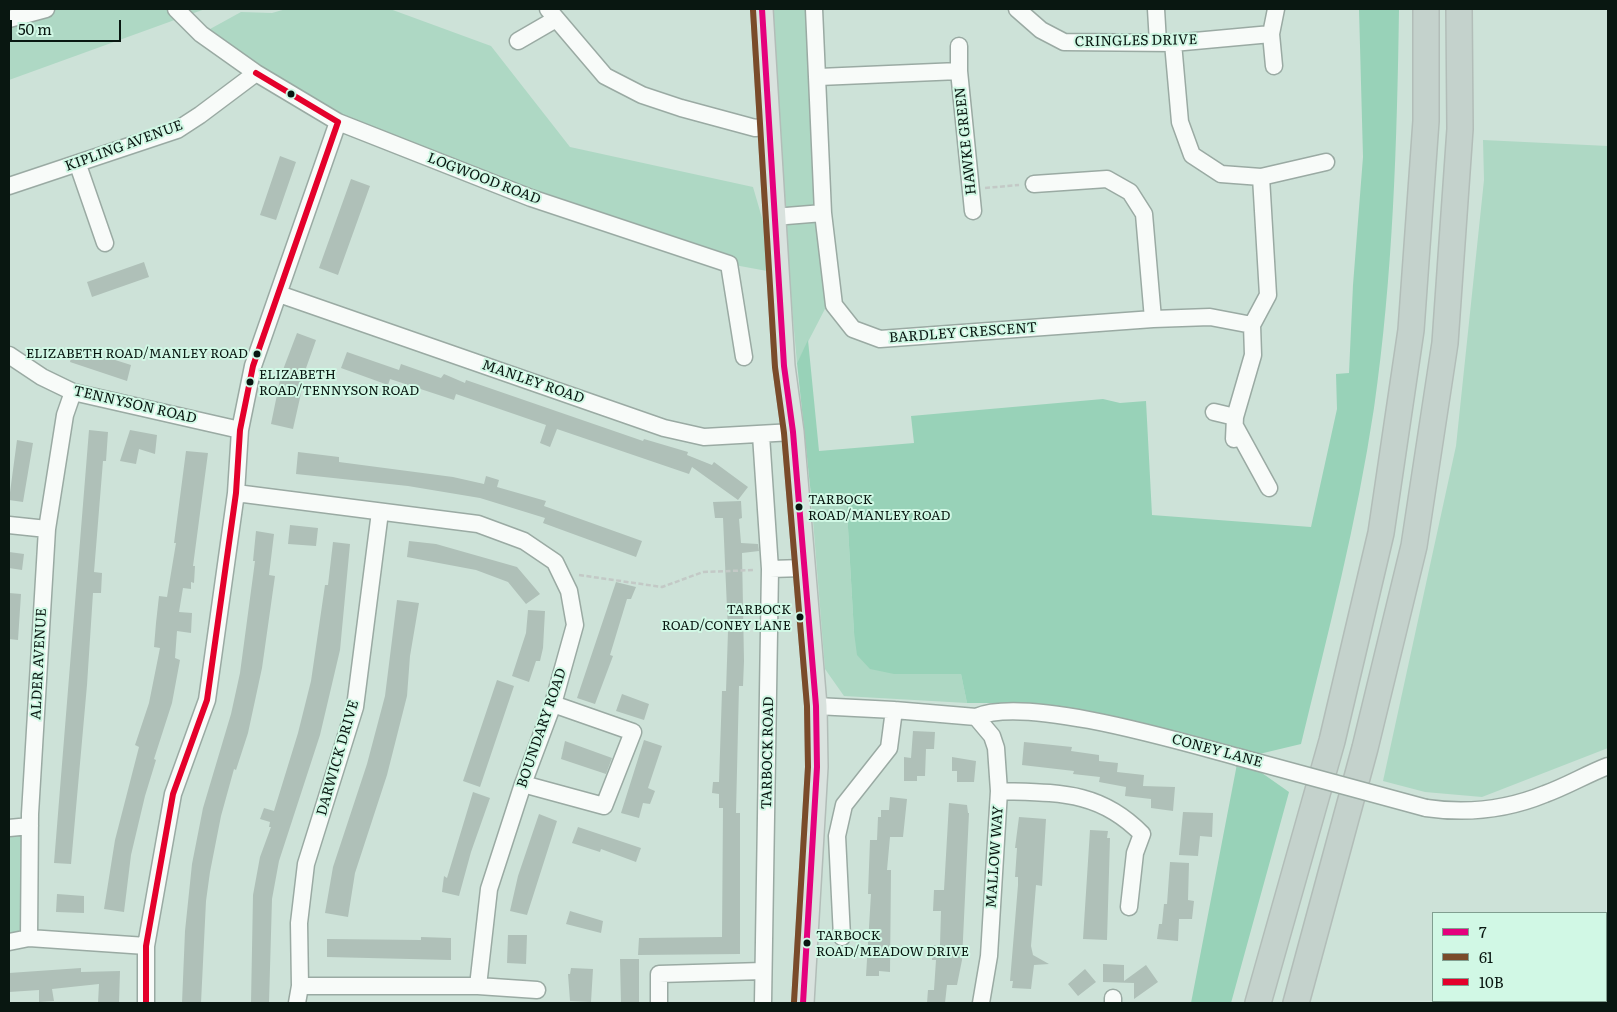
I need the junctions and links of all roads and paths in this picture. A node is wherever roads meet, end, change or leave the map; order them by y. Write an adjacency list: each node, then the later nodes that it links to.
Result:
1 (46, 9): 11 (street)
2 (176, 9): 18 (street, LOGWOOD ROAD)
3 (762, 9): 21 (main road)
4 (814, 9): 19 (street, BARDLEY CRESCENT)
5 (1017, 9): 14 (street, CRINGLES DRIVE)
6 (1156, 9): 14 (street)
7 (1276, 9): 12 (street)
8 (1426, 9): 75 (highway)
9 (1459, 9): 76 (highway)
10 (552, 14): 13 (street); 21 (street)
11 (9, 19)
12 (1271, 34): 14 (street, CRINGLES DRIVE); 16 (street)
13 (518, 41)
14 (1165, 43): 24 (street)
15 (959, 46): 17 (street, HAWKE GREEN)
16 (1274, 66)
17 (959, 70): 19 (street, HAWKE GREEN); 27 (street, HAWKE GREEN)
18 (256, 73): 20 (street, LOGWOOD ROAD); 23 (street, KIPLING AVENUE)
19 (819, 77): 29 (street, BARDLEY CRESCENT)
20 (338, 122): 32 (street); 36 (street, LOGWOOD ROAD)
21 (769, 126): 30 (main road)
22 (1326, 162): 24 (street)
23 (78, 165): 26 (street, KIPLING AVENUE); 31 (street)
24 (1261, 177): 34 (street)
25 (1034, 184): 27 (path); 33 (street)
26 (9, 186)
27 (971, 190): 28 (street, HAWKE GREEN)
28 (973, 211)
29 (823, 213): 30 (street); 33 (street, BARDLEY CRESCENT)
30 (774, 217): 41 (main road)
31 (105, 243)
32 (279, 294): 40 (street); 42 (street, MANLEY ROAD)
33 (1153, 319): 34 (street, BARDLEY CRESCENT)
34 (1252, 324): 39 (street)
35 (9, 355): 37 (street, TENNYSON ROAD)
36 (744, 357)
37 (73, 392): 40 (street, TENNYSON ROAD); 47 (street, ALDER AVENUE)
38 (1214, 412): 39 (street)
39 (1234, 427): 43 (street)
40 (240, 430): 44 (street)
41 (793, 432): 42 (street, MANLEY ROAD); 48 (main road)
42 (761, 435): 49 (street, TARBOCK ROAD)
43 (1268, 488)
44 (236, 493): 45 (street, BOUNDARY ROAD); 64 (street)
45 (380, 512): 50 (street, BOUNDARY ROAD); 66 (street, DARWICK DRIVE)
46 (9, 525): 47 (street)
47 (48, 529): 58 (street, ALDER AVENUE)
48 (804, 568): 49 (street); 52 (main road)
49 (770, 569): 50 (path); 65 (street, TARBOCK ROAD)
50 (560, 573): 51 (street, BOUNDARY ROAD)
51 (553, 704): 56 (street, BOUNDARY ROAD); 56 (street)
52 (816, 706): 53 (street, CONEY LANE); 73 (main road)
53 (894, 710): 54 (street, CONEY LANE); 61 (street)
54 (976, 717): 55 (street, CONEY LANE, bridge); 57 (street, MALLOW WAY)
55 (1608, 766)
56 (523, 784): 67 (street, BOUNDARY ROAD)
57 (999, 791): 60 (street); 74 (street, MALLOW WAY)
58 (30, 826): 59 (street); 62 (street, ALDER AVENUE)
59 (9, 828)
60 (1129, 906)
61 (842, 937)
62 (29, 938): 63 (street); 64 (street)
63 (9, 942)
64 (146, 946): 69 (street)
65 (763, 971): 71 (street); 72 (street, TARBOCK ROAD)
66 (300, 986): 67 (street); 70 (street, DARWICK DRIVE)
67 (478, 986): 68 (street)
68 (537, 990)
69 (146, 1003)
70 (297, 1003)
71 (659, 1003)
72 (763, 1003)
73 (803, 1003)
74 (981, 1003)
75 (1258, 1003)
76 (1296, 1003)

